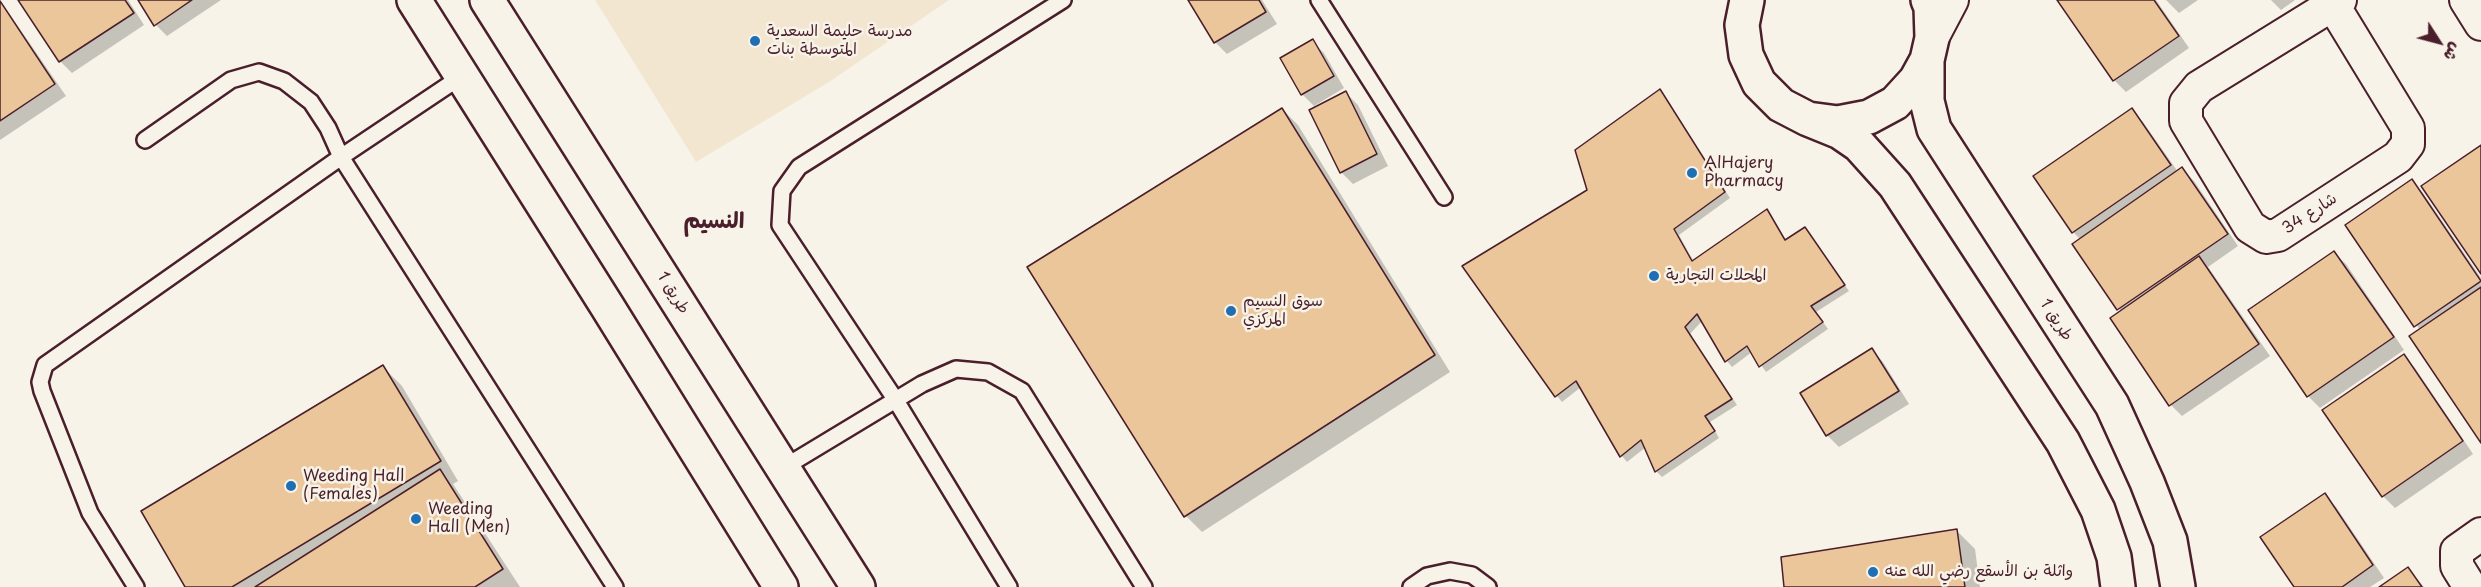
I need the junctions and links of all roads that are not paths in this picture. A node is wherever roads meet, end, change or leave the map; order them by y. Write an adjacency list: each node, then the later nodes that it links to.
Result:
1 (414, 0): 12 (street)
2 (487, 0): 18 (street, طريق 1)
3 (1063, 0): 17 (lane)
4 (1319, 0): 16 (lane)
5 (1747, 0): 13 (street)
6 (1928, 0): 11 (street, طريق 1)
7 (1952, 0): 11 (street)
8 (2466, 0): 10 (street)
9 (2337, 2): 9 (street, شارع 34)
10 (2481, 24)
11 (1929, 49): 13 (street); 29 (street, طريق 1)
12 (462, 76): 15 (lane); 22 (street)
13 (1808, 119): 28 (street)
14 (146, 140): 15 (lane)
15 (341, 158): 20 (lane); 21 (lane)
16 (1444, 197)
17 (895, 399): 18 (lane); 24 (lane); 25 (lane)
18 (783, 468): 23 (street, طريق 1)
19 (2481, 534): 30 (street)
20 (136, 587)
21 (615, 587)
22 (781, 587)
23 (858, 587)
24 (1010, 587)
25 (1144, 587)
26 (1411, 587): 27 (lane)
27 (1488, 587)
28 (2118, 587)
29 (2178, 587)
30 (2470, 587)

